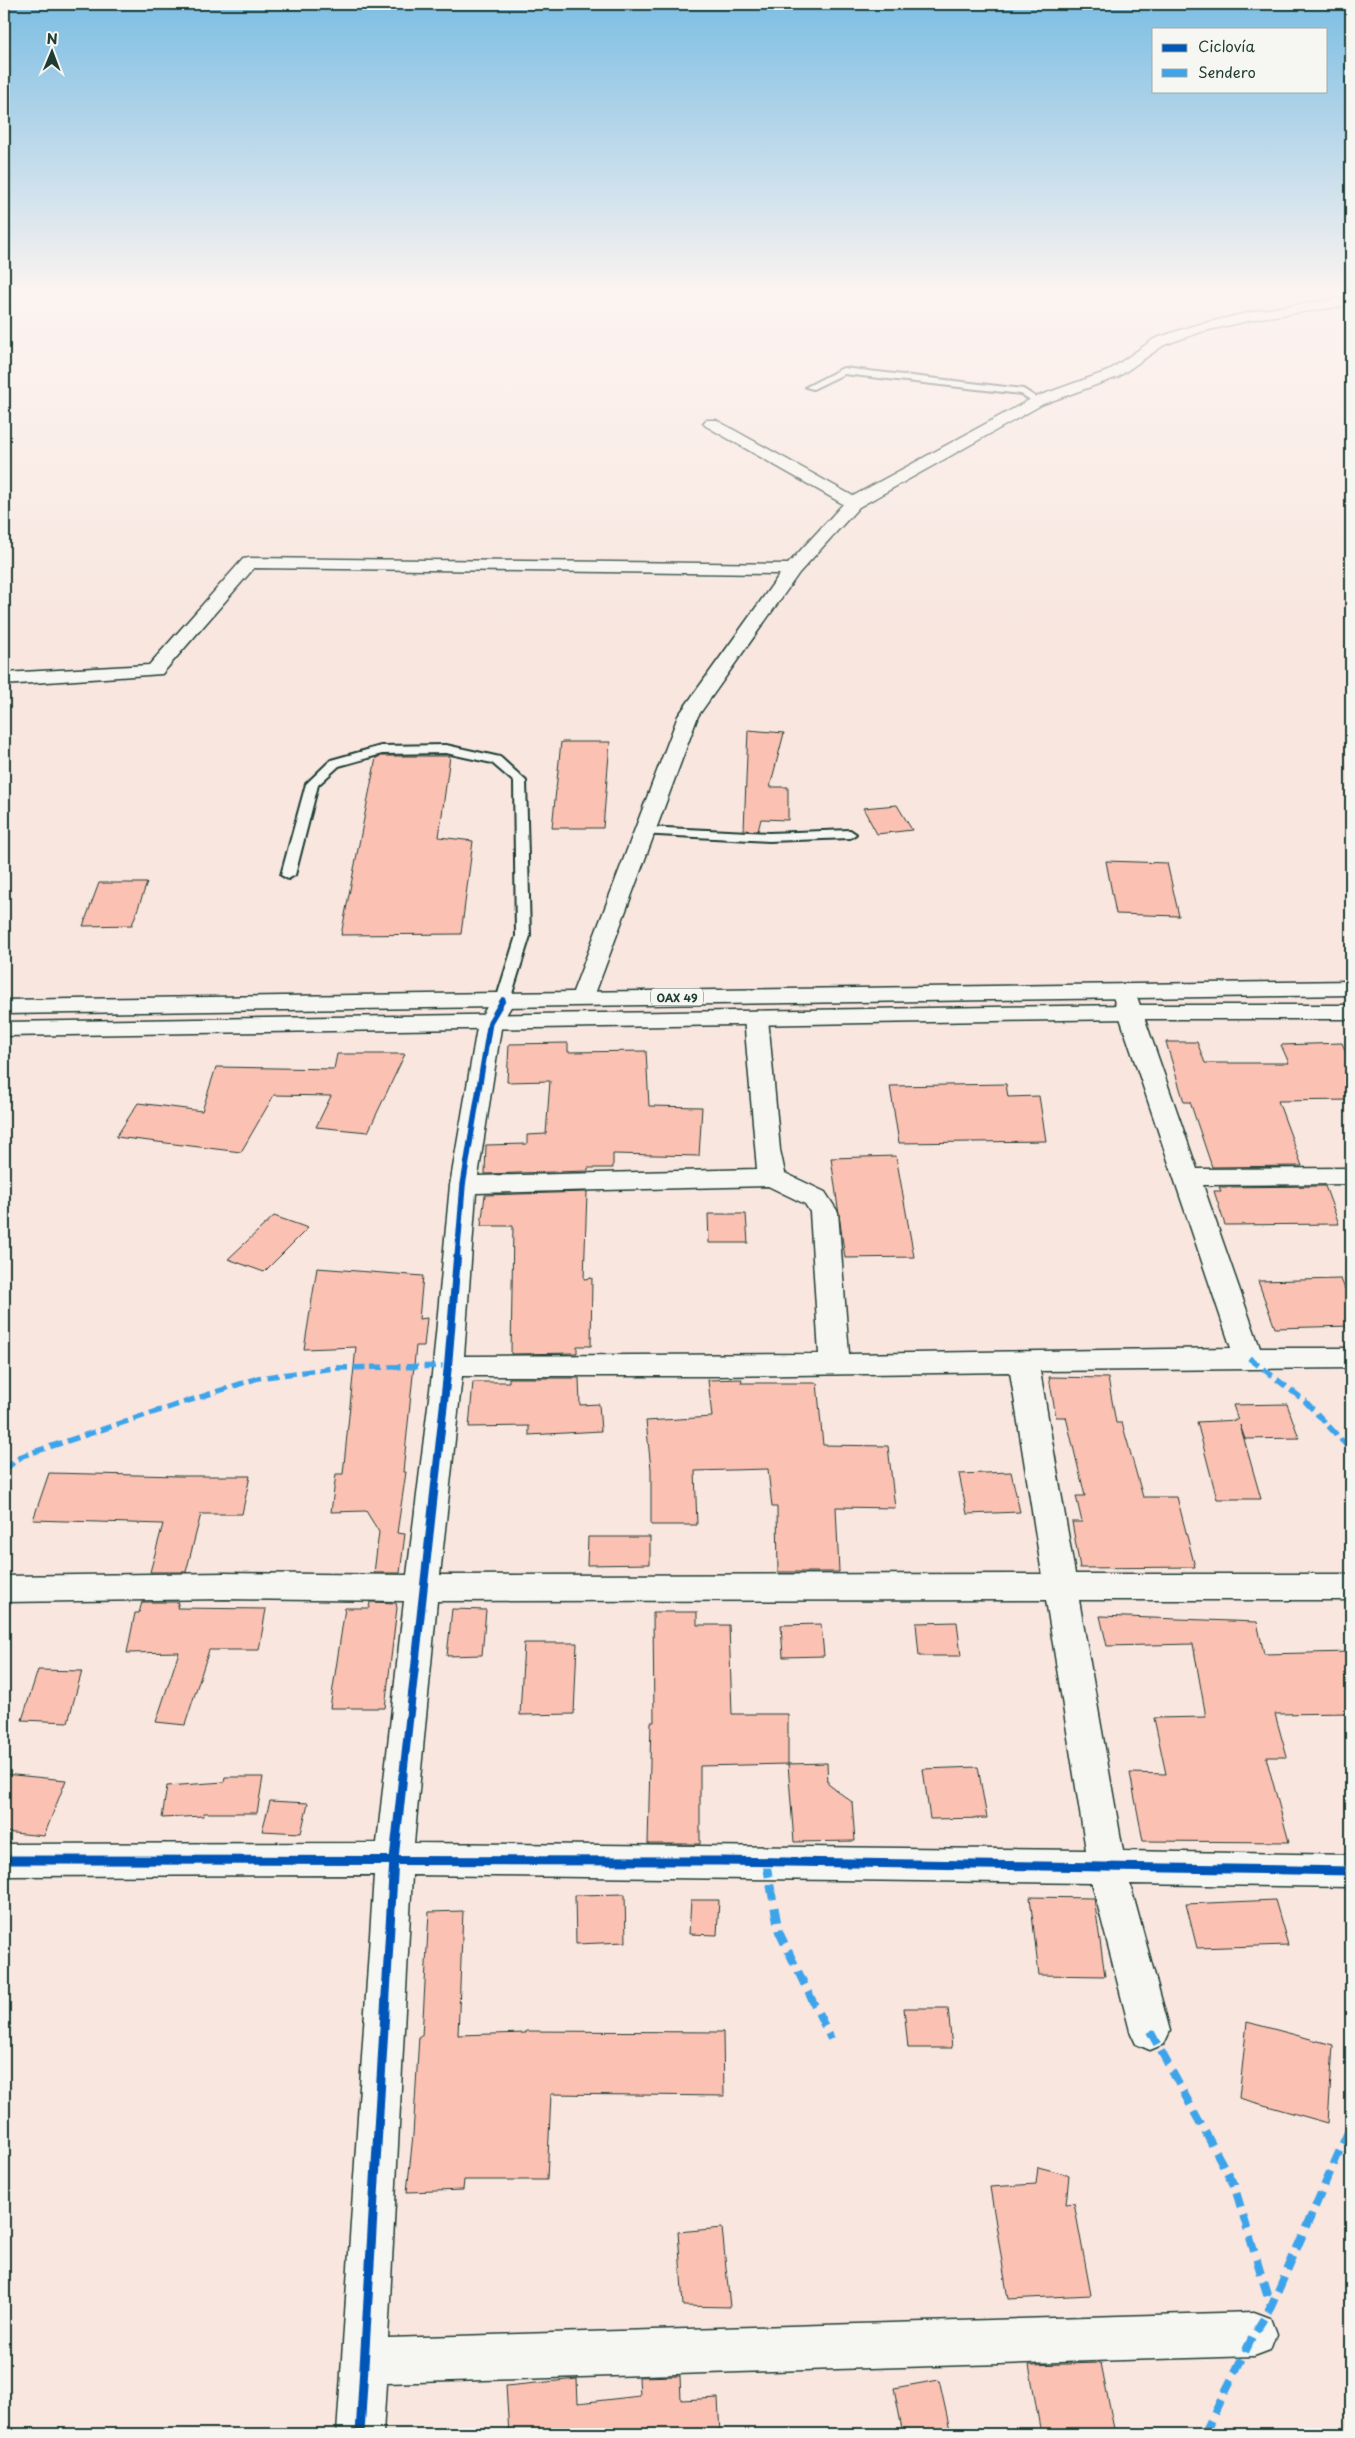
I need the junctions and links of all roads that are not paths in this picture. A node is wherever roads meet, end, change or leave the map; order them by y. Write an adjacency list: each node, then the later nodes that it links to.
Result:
1 (1024, 409): 3 (street)
2 (711, 423): 3 (street)
3 (853, 503): 4 (street)
4 (793, 569): 5 (street); 6 (street)
5 (4, 679)
6 (645, 831): 7 (lane); 10 (street)
7 (850, 834)
8 (288, 876): 13 (lane)
9 (1351, 988): 11 (street, OAX 49)
10 (582, 998): 11 (street, OAX 49); 13 (street, OAX 49)
11 (1127, 1002): 14 (street, OAX 49); 15 (street, OAX 49); 19 (street)
12 (4, 1007): 13 (street, OAX 49)
13 (496, 1011): 15 (street, OAX 49); 16 (street, OAX 49); 20 (street)
14 (1351, 1012)
15 (756, 1018): 18 (street)
16 (4, 1029)
17 (1351, 1176): 19 (street)
18 (772, 1177): 20 (street); 24 (street)
19 (1188, 1177): 21 (street)
20 (463, 1185): 25 (street)
21 (1249, 1358): 22 (street); 23 (street)
22 (1351, 1358)
23 (1022, 1361): 24 (street); 26 (street)
24 (835, 1364): 25 (street)
25 (448, 1366): 28 (street)
26 (1058, 1586): 27 (street); 28 (street); 32 (street)
27 (1351, 1587)
28 (422, 1588): 29 (street); 30 (street)
29 (4, 1589)
30 (394, 1859): 31 (street); 32 (street); 36 (street)
31 (4, 1860)
32 (1107, 1868): 33 (street); 34 (street)
33 (1351, 1871)
34 (1150, 2031)
35 (1254, 2334): 36 (street)
36 (365, 2360): 37 (street)
37 (360, 2434)

